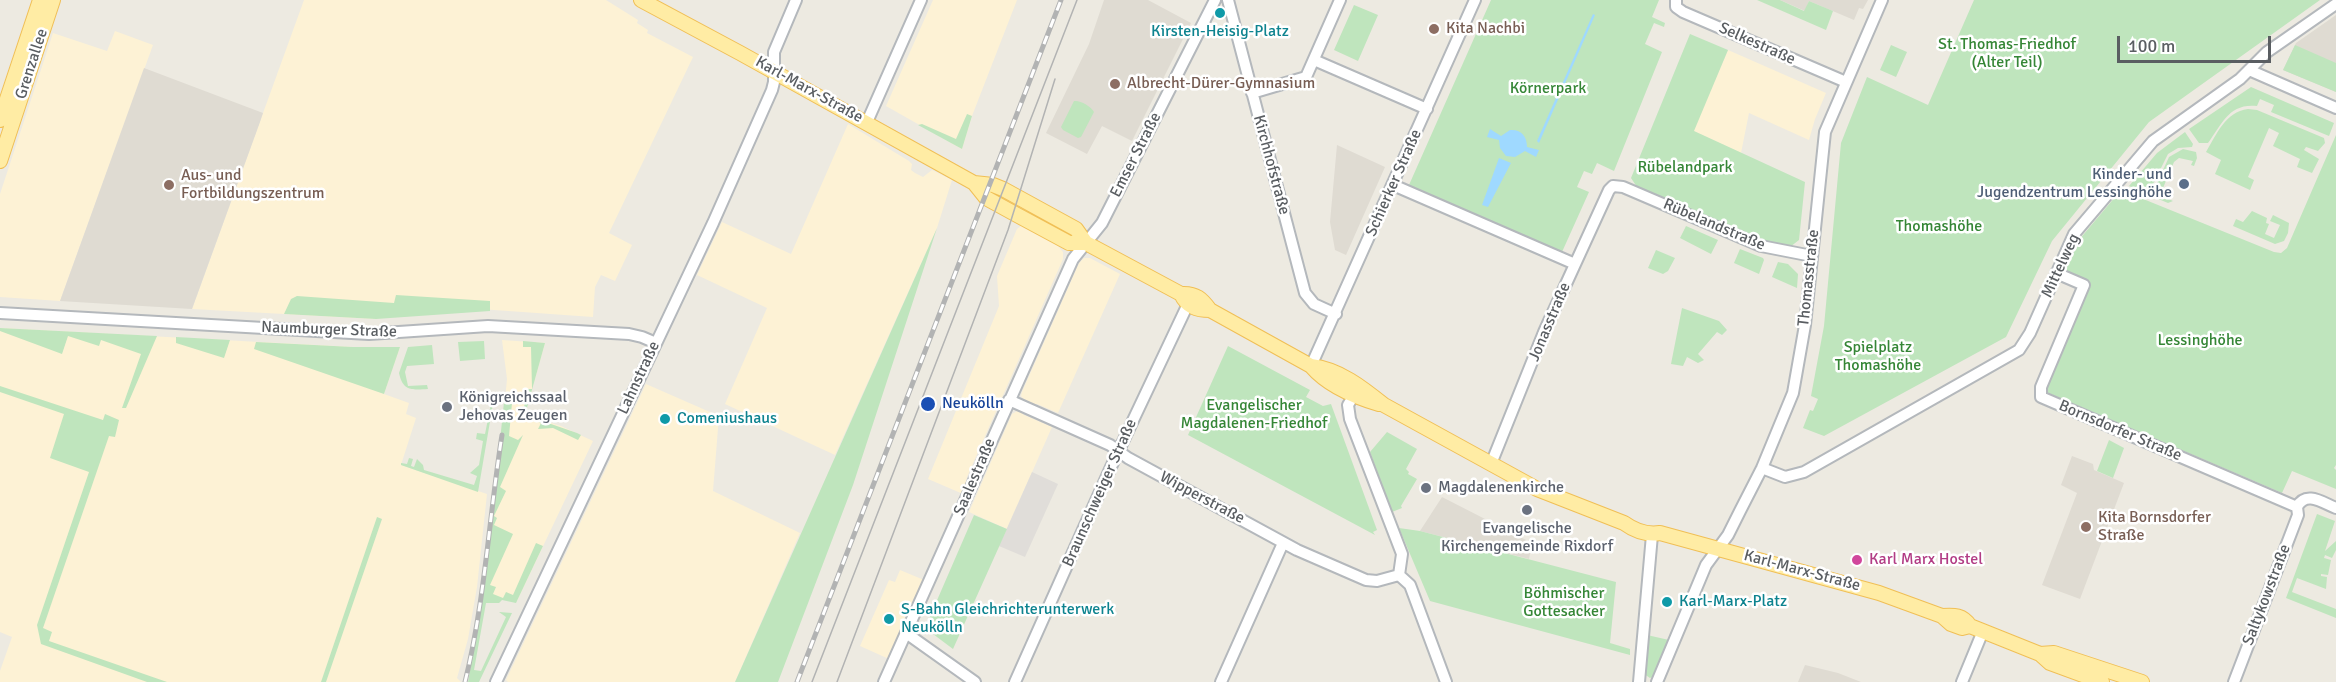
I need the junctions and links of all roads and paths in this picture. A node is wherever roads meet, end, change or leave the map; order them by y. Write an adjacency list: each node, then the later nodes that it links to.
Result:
1 (40, 0): 20 (main road, Grenzallee)
2 (53, 0): 22 (main road, Grenzallee)
3 (641, 0): 15 (main road, Karl-Marx-Straße)
4 (796, 0): 15 (street, Lahnstraße)
5 (921, 0): 21 (street)
6 (1215, 0): 25 (street, Emser Straße)
7 (1228, 0): 17 (street, Kirchhofstraße)
8 (1340, 0): 13 (street)
9 (1475, 0): 18 (street, Schierker Straße)
10 (1676, 0): 16 (street, Selkestraße)
11 (1882, 0): 16 (street, Thomasstraße)
12 (2336, 4): 14 (street, Mittelweg)
13 (1314, 60): 17 (street); 18 (street)
14 (2249, 70): 19 (street); 28 (street, Mittelweg)
15 (774, 72): 21 (main road, Karl-Marx-Straße); 32 (street, Lahnstraße)
16 (1846, 82): 26 (street, Thomasstraße)
17 (1252, 93): 31 (street, Kirchhofstraße)
18 (1427, 108): 23 (street, Schierker Straße)
19 (2336, 108)
20 (0, 120)
21 (867, 122): 25 (main road, Karl-Marx-Straße)
22 (0, 161)
23 (1393, 185): 27 (street); 31 (street, Schierker Straße)
24 (1618, 186): 26 (street, Rübelandstraße); 27 (street, Jonasstraße)
25 (1086, 243): 29 (main road, Karl-Marx-Straße); 35 (street, Saalestraße)
26 (1812, 256): 39 (street, Thomasstraße)
27 (1575, 264): 38 (street, Jonasstraße)
28 (2056, 273): 39 (street, Mittelweg); 40 (street, Bornsdorfer Straße)
29 (1184, 299): 33 (main road, Karl-Marx-Straße); 37 (street, Braunschweiger Straße)
30 (0, 313): 32 (street, Naumburger Straße)
31 (1336, 314): 33 (street, Schierker Straße)
32 (656, 343): 50 (street, Lahnstraße)
33 (1311, 366): 34 (main road, Karl-Marx-Straße); 36 (main road, Karl-Marx-Straße)
34 (1354, 395): 36 (main road, Karl-Marx-Straße); 45 (street)
35 (1009, 400): 37 (street, Wipperstraße); 47 (street, Saalestraße)
36 (1384, 405): 38 (main road, Karl-Marx-Straße)
37 (1119, 451): 43 (street, Wipperstraße); 53 (street, Braunschweiger Straße)
38 (1491, 464): 42 (main road, Karl-Marx-Straße)
39 (1762, 468): 44 (street, Thomasstraße)
40 (2297, 507): 41 (street); 61 (street, Saltykowstraße)
41 (2336, 508)
42 (1656, 534): 44 (main road, Karl-Marx-Straße); 56 (street)
43 (1283, 543): 45 (street, Wipperstraße); 54 (street)
44 (1718, 549): 46 (main road, Karl-Marx-Straße); 57 (street)
45 (1399, 575): 55 (street)
46 (1976, 629): 48 (main road, Karl-Marx-Straße); 58 (street)
47 (906, 633): 51 (street, Saalestraße); 52 (street)
48 (2040, 654): 49 (main road, Karl-Marx-Straße); 60 (main road, Karl-Marx-Straße)
49 (2071, 677): 59 (main road, Karl-Marx-Straße)
50 (496, 682)
51 (884, 682)
52 (975, 682)
53 (1015, 682)
54 (1221, 682)
55 (1446, 682)
56 (1639, 682)
57 (1657, 682)
58 (1962, 682)
59 (2102, 682)
60 (2142, 682)
61 (2234, 682)

